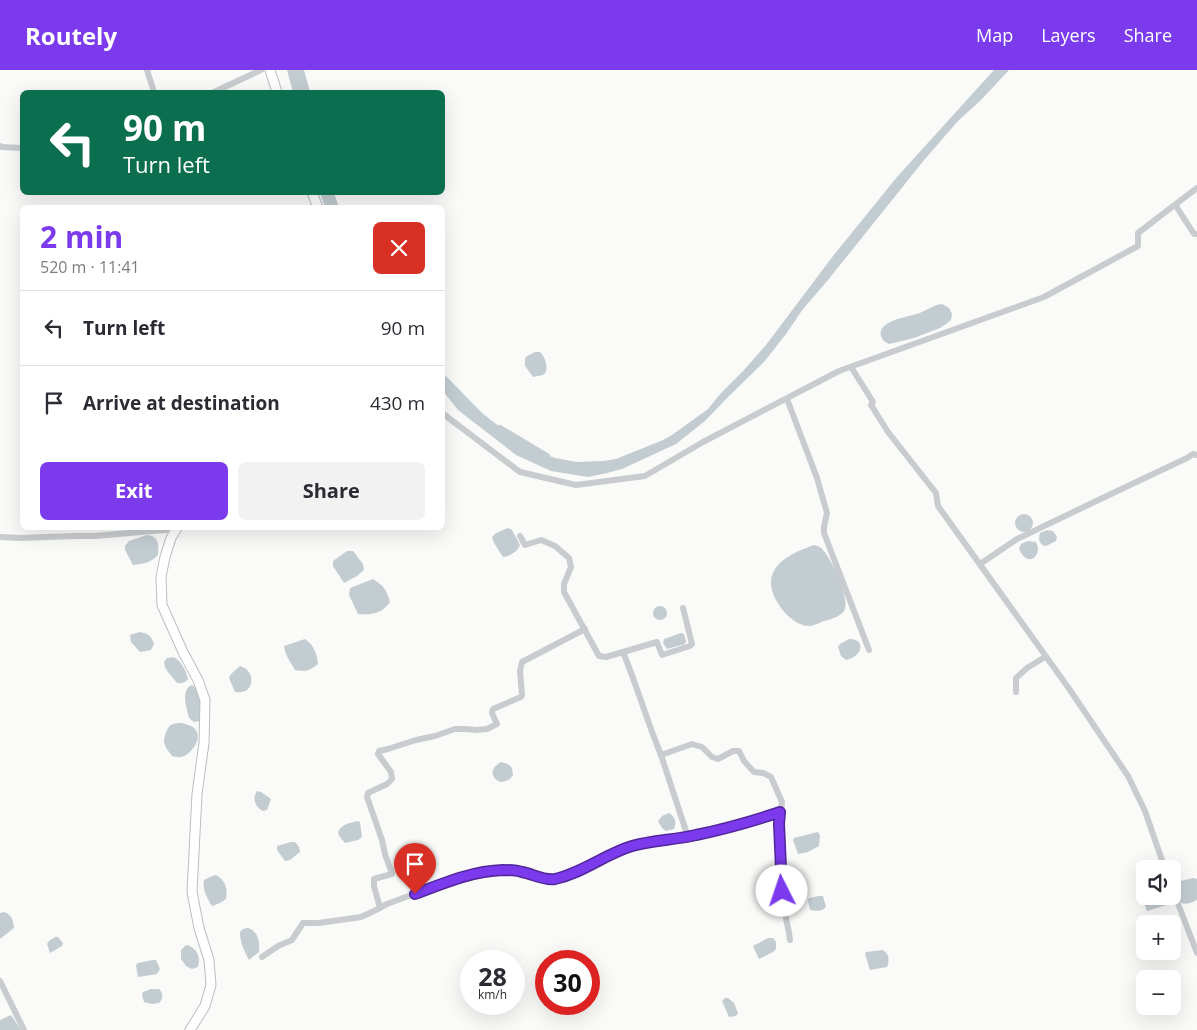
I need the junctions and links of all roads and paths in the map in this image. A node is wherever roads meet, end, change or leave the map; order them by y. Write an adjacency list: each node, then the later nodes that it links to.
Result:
1 (147, 70): 4 (street)
2 (261, 70): 5 (street)
3 (270, 70): 6 (main road)
4 (153, 90)
5 (218, 90)
6 (277, 90)
7 (0, 146): 8 (street)
8 (20, 148)
9 (1197, 188): 10 (street)
10 (1176, 206): 11 (street); 12 (street)
11 (1197, 234)
12 (851, 367): 13 (street); 20 (street)
13 (787, 399): 14 (street); 23 (street)
14 (445, 416)
15 (1197, 455): 20 (street)
16 (156, 530): 19 (street)
17 (175, 530): 38 (main road)
18 (520, 536): 22 (street)
19 (0, 537)
20 (980, 564): 25 (street)
21 (683, 608): 24 (street)
22 (585, 629): 24 (street); 32 (street)
23 (869, 650)
24 (623, 652): 27 (street)
25 (1046, 657): 26 (street); 30 (street)
26 (1016, 692)
27 (661, 756): 28 (street); 29 (street)
28 (780, 812): 29 (street); 33 (street)
29 (688, 837): 32 (street)
30 (1162, 860)
31 (1179, 905): 34 (street)
32 (380, 908): 35 (street)
33 (790, 940)
34 (1197, 953)
35 (262, 956)
36 (0, 981): 37 (street)
37 (24, 1030)
38 (190, 1030)

